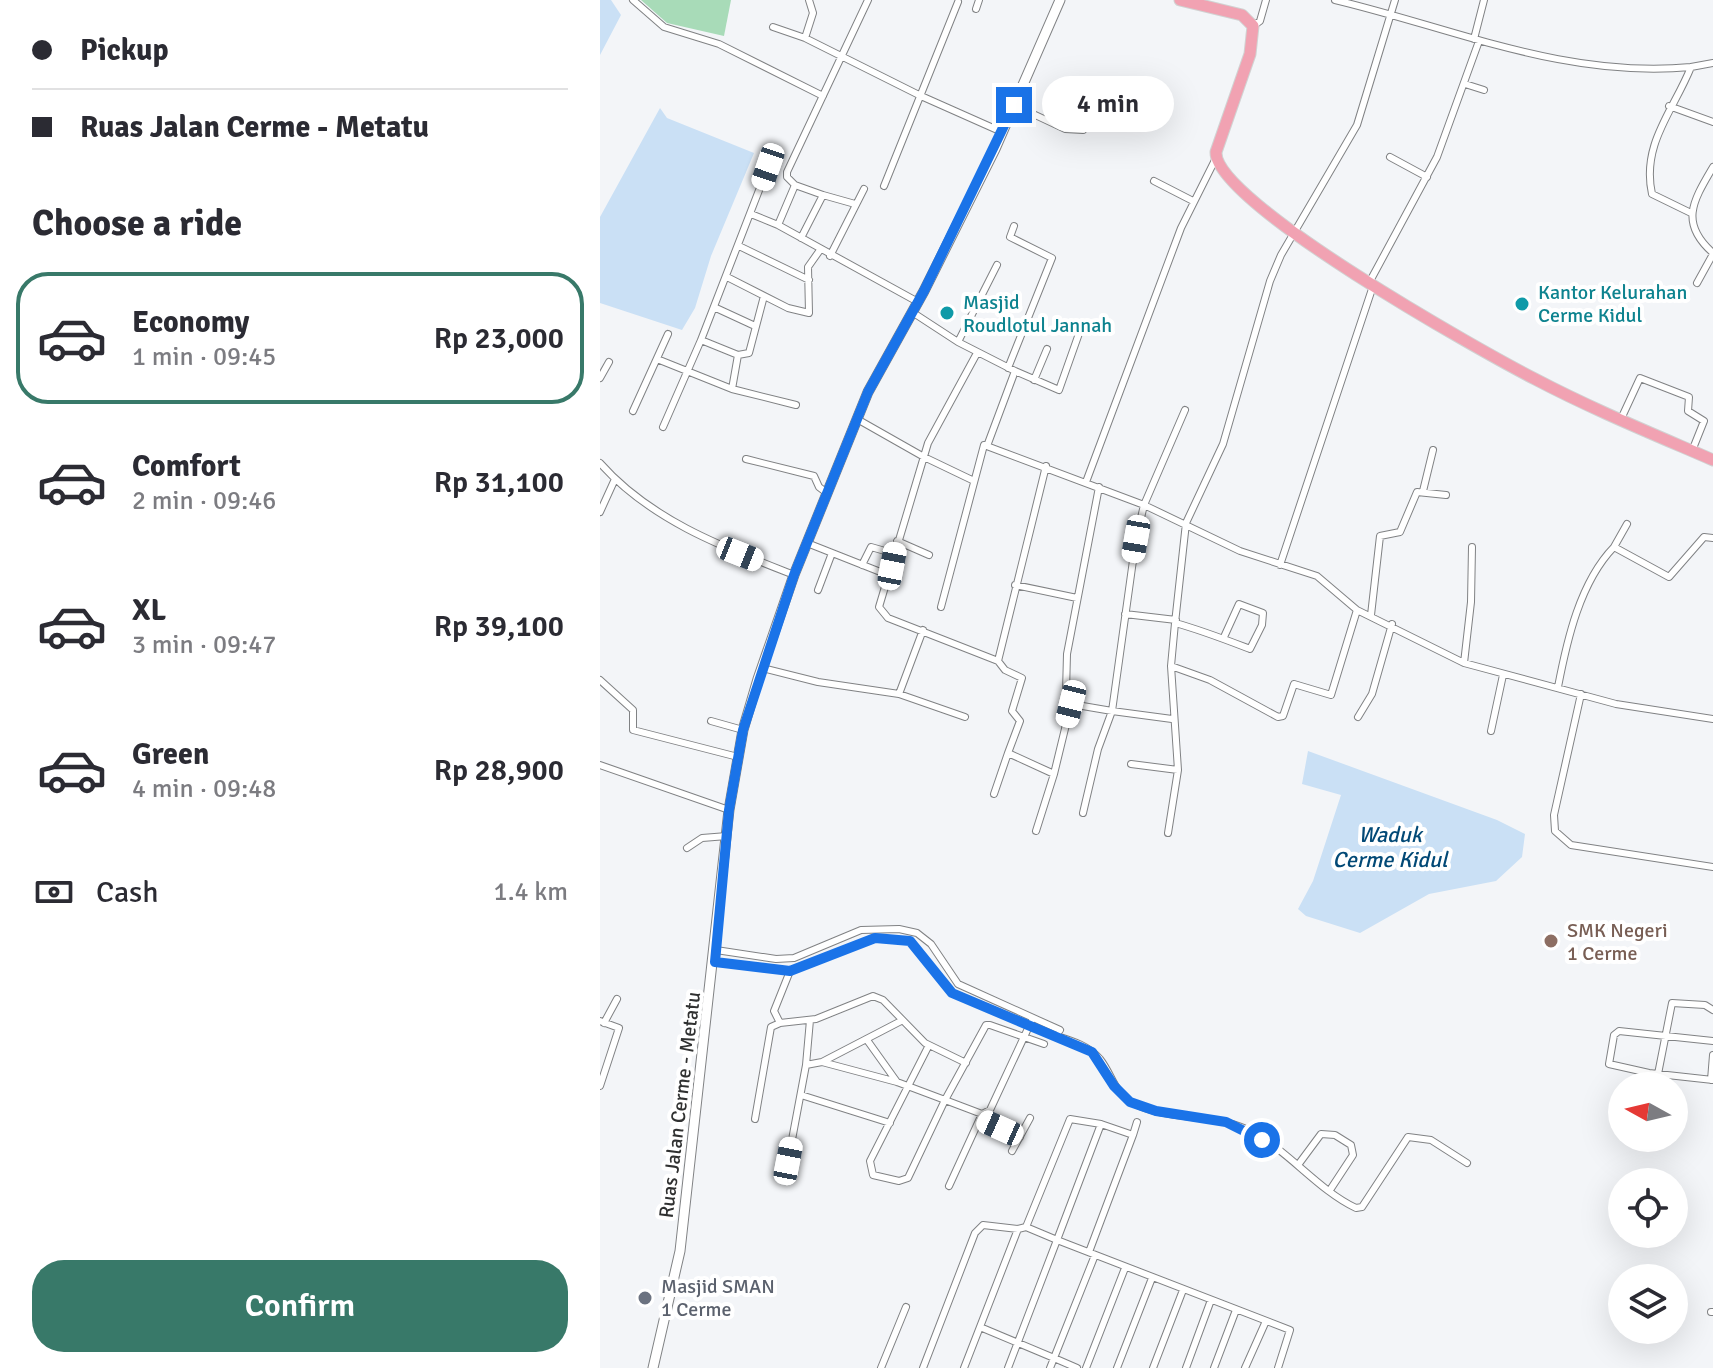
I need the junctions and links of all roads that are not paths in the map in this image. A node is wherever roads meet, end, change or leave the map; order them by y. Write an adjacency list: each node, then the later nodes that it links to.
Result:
1 (633, 0): 24 (street)
2 (809, 0): 17 (street)
3 (868, 0): 19 (street)
4 (979, 0): 13 (street)
5 (1060, 0): 26 (main road, Ruas Jalan Cerme - Metatu)
6 (1180, 0): 15 (highway)
7 (1266, 0): 15 (street)
8 (1335, 0): 12 (street)
9 (1395, 0): 14 (street)
10 (1484, 0): 18 (street)
11 (958, 2): 25 (street)
12 (1354, 2): 14 (street)
13 (976, 9)
14 (1392, 13): 18 (street); 47 (street)
15 (1253, 26): 32 (highway)
16 (773, 27): 17 (street)
17 (805, 38): 19 (street)
18 (1477, 40): 21 (street); 22 (street)
19 (841, 58): 24 (street); 25 (street)
20 (1713, 63): 21 (street)
21 (1691, 67): 27 (street)
22 (1465, 84): 23 (street); 35 (street)
23 (1484, 90)
24 (823, 96): 37 (street)
25 (921, 96): 30 (street); 38 (street)
26 (1014, 105): 29 (street); 30 (main road, Ruas Jalan Cerme - Metatu)
27 (1669, 106): 28 (street); 43 (street)
28 (1713, 122)
29 (1083, 130)
30 (1002, 132): 59 (main road, Ruas Jalan Cerme - Metatu)
31 (1390, 157): 35 (street)
32 (1216, 158): 41 (street); 47 (highway)
33 (768, 167): 44 (street)
34 (1713, 167): 43 (street)
35 (1427, 177): 57 (street)
36 (1154, 181): 41 (street)
37 (795, 185): 40 (street); 45 (street)
38 (884, 186)
39 (864, 189): 42 (street)
40 (823, 195): 42 (street); 48 (street)
41 (1193, 201): 93 (street)
42 (855, 204): 52 (street)
43 (1691, 213): 51 (street)
44 (751, 214): 45 (street); 49 (street)
45 (778, 225): 48 (street)
46 (1014, 226): 72 (street)
47 (1294, 233): 57 (highway); 100 (street)
48 (801, 238): 50 (street)
49 (739, 246): 54 (street); 55 (street)
50 (820, 250): 52 (street); 55 (street)
51 (1713, 254): 56 (street)
52 (830, 256): 59 (street)
53 (997, 265): 66 (street)
54 (727, 277): 58 (street); 60 (street)
55 (809, 280): 58 (street)
56 (1697, 283)
57 (1371, 284): 81 (highway); 111 (street)
58 (764, 296): 63 (street)
59 (918, 302): 61 (main road, Ruas Jalan Cerme - Metatu)
60 (716, 308): 63 (street); 65 (street)
61 (912, 312): 66 (street); 80 (main road, Ruas Jalan Cerme - Metatu)
62 (1082, 325): 75 (street)
63 (755, 326): 69 (street)
64 (668, 334): 70 (street)
65 (701, 340): 69 (street); 73 (street)
66 (958, 342): 68 (street)
67 (1047, 349): 75 (street)
68 (977, 353): 72 (street); 86 (street)
69 (738, 355): 76 (street)
70 (657, 359): 73 (street); 79 (street)
71 (609, 362): 74 (street)
72 (1012, 370): 75 (street); 83 (street)
73 (687, 373): 76 (street); 82 (street)
74 (600, 378)
75 (1034, 380)
76 (732, 389): 77 (street)
77 (796, 405)
78 (1185, 410): 98 (street)
79 (633, 411)
80 (857, 419): 86 (street); 96 (main road, Ruas Jalan Cerme - Metatu)
81 (1621, 419): 85 (highway); 85 (street)
82 (663, 427)
83 (987, 446): 90 (street); 92 (street)
84 (1433, 450): 95 (street)
85 (1692, 451): 88 (highway)
86 (924, 457): 92 (street); 103 (street)
87 (746, 459): 96 (street)
88 (1713, 460)
89 (600, 463): 91 (street)
90 (1046, 466): 93 (street); 114 (street)
91 (615, 479): 99 (street); 113 (street)
92 (972, 480): 117 (street)
93 (1086, 482): 94 (street)
94 (1099, 487): 98 (street); 116 (street)
95 (1423, 491): 97 (street); 120 (street)
96 (827, 493): 104 (main road, Ruas Jalan Cerme - Metatu)
97 (1446, 495)
98 (1144, 505): 100 (street); 119 (street)
99 (600, 512)
100 (1186, 523): 111 (street); 121 (street)
101 (1627, 524): 106 (street)
102 (1713, 538): 106 (street)
103 (897, 541): 109 (street); 123 (street)
104 (807, 543): 108 (street); 113 (main road, Ruas Jalan Cerme - Metatu)
105 (1472, 547): 126 (street)
106 (1614, 547): 131 (street)
107 (885, 551): 110 (street)
108 (832, 553): 110 (street); 115 (street)
109 (929, 555)
110 (862, 565): 112 (street)
111 (1280, 565): 118 (street)
112 (883, 573)
113 (794, 575): 128 (main road, Ruas Jalan Cerme - Metatu)
114 (1015, 585): 116 (street); 125 (street)
115 (818, 590)
116 (1077, 598): 134 (street)
117 (941, 607)
118 (1357, 610): 120 (street); 127 (street)
119 (1125, 614): 121 (street); 135 (street)
120 (1371, 615): 122 (street)
121 (1175, 622): 124 (street); 127 (street)
122 (1392, 624): 126 (street); 137 (street)
123 (923, 630): 125 (street); 132 (street)
124 (1224, 637): 124 (street)
125 (998, 661): 143 (street)
126 (1464, 663): 129 (street)
127 (1171, 666): 138 (street)
128 (762, 668): 132 (street); 141 (main road, Ruas Jalan Cerme - Metatu)
129 (1503, 675): 131 (street); 142 (street)
130 (600, 680): 144 (street)
131 (1558, 687): 133 (street)
132 (899, 694): 136 (street)
133 (1581, 694): 139 (street); 156 (street)
134 (1071, 704): 135 (street); 148 (street)
135 (1112, 711): 138 (street); 151 (street)
136 (965, 717)
137 (1358, 717)
138 (1172, 719): 147 (street)
139 (1713, 719)
140 (711, 721): 141 (street)
141 (743, 730): 144 (main road, Ruas Jalan Cerme - Metatu)
142 (1491, 731)
143 (1008, 753): 148 (street); 149 (street)
144 (738, 757): 150 (main road, Ruas Jalan Cerme - Metatu)
145 (1131, 764): 147 (street)
146 (600, 765): 150 (street)
147 (1178, 770): 153 (street)
148 (1054, 774): 152 (street)
149 (994, 794)
150 (729, 810): 154 (main road, Ruas Jalan Cerme - Metatu)
151 (1083, 813)
152 (1036, 831)
153 (1168, 833)
154 (727, 836): 155 (street); 162 (main road, Ruas Jalan Cerme - Metatu)
155 (687, 848)
156 (1713, 867)
157 (917, 933): 158 (street); 159 (street); 168 (street)
158 (841, 936): 160 (street); 161 (street)
159 (910, 941): 161 (street); 173 (street)
160 (826, 943): 162 (street); 163 (street)
161 (846, 948): 163 (street)
162 (716, 950): 164 (main road, Ruas Jalan Cerme - Metatu)
163 (830, 955): 165 (street)
164 (715, 962): 165 (street); 221 (main road, Ruas Jalan Cerme - Metatu)
165 (790, 971): 172 (street)
166 (617, 999): 171 (street)
167 (1713, 1010): 176 (street)
168 (1034, 1015): 173 (street); 174 (street)
169 (810, 1020): 170 (street); 172 (street); 184 (street)
170 (901, 1021): 177 (street); 180 (street)
171 (602, 1022): 190 (street)
172 (780, 1023): 196 (street)
173 (1030, 1025): 174 (street); 175 (street)
174 (1057, 1036): 205 (street)
175 (1022, 1037): 179 (street); 183 (street); 194 (street)
176 (1665, 1037): 178 (street); 185 (street); 186 (street)
177 (867, 1040): 182 (street); 189 (street)
178 (1713, 1041)
179 (1044, 1044)
180 (929, 1045): 183 (street); 191 (street)
181 (1713, 1055): 188 (street)
182 (822, 1062): 184 (street); 189 (street)
183 (966, 1063): 193 (street)
184 (806, 1065): 192 (street)
185 (1646, 1072)
186 (1658, 1072)
187 (1688, 1077): 188 (street)
188 (1712, 1080)
189 (897, 1082): 191 (street)
190 (600, 1086)
191 (908, 1088): 193 (street); 198 (street)
192 (801, 1095): 198 (street); 203 (street)
193 (945, 1100): 194 (street); 198 (street)
194 (981, 1117): 201 (street); 206 (street)
195 (1030, 1118): 201 (street)
196 (755, 1119)
197 (1137, 1122): 200 (street)
198 (890, 1123)
199 (1101, 1124): 200 (street); 208 (street); 209 (street)
200 (1133, 1135): 210 (street)
201 (1020, 1137): 202 (street)
202 (1012, 1151)
203 (788, 1161)
204 (1467, 1163): 207 (street)
205 (1298, 1165): 207 (street); 207 (street)
206 (949, 1186)
207 (1330, 1190)
208 (1022, 1228): 209 (street); 218 (street); 223 (street)
209 (1057, 1240): 210 (street); 219 (street)
210 (1092, 1253): 211 (street); 220 (street)
211 (1125, 1268): 212 (street); 228 (street)
212 (1152, 1278): 213 (street); 229 (street)
213 (1183, 1290): 214 (street); 230 (street)
214 (1211, 1300): 216 (street); 231 (street)
215 (906, 1307): 222 (street)
216 (1236, 1310): 217 (street); 232 (street)
217 (1266, 1321): 233 (street); 234 (street)
218 (980, 1327): 219 (street); 224 (street)
219 (1017, 1344): 220 (street); 225 (street)
220 (1054, 1358): 226 (street); 227 (street)
221 (653, 1368)
222 (881, 1368)
223 (923, 1368)
224 (964, 1368)
225 (1008, 1368)
226 (1050, 1368)
227 (1077, 1368)
228 (1086, 1368)
229 (1117, 1368)
230 (1153, 1368)
231 (1186, 1368)
232 (1214, 1368)
233 (1245, 1368)
234 (1278, 1368)

